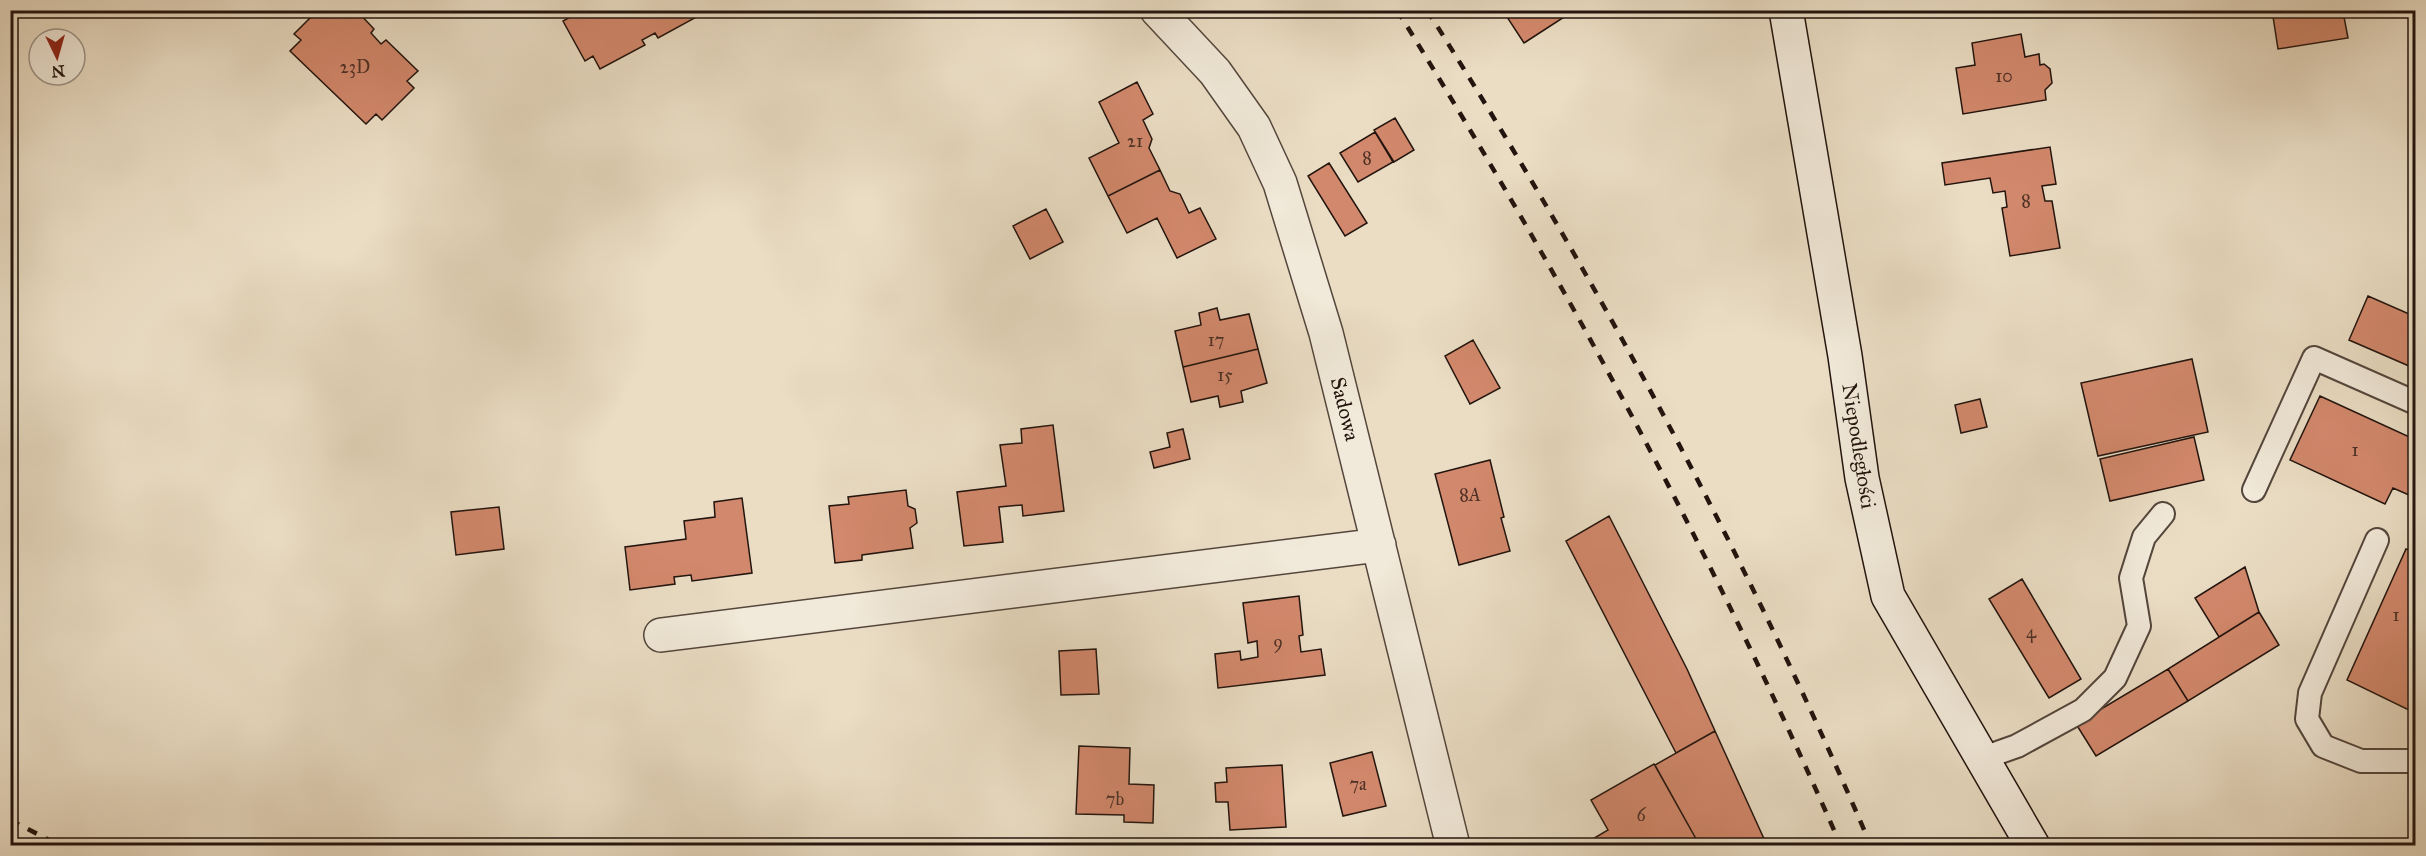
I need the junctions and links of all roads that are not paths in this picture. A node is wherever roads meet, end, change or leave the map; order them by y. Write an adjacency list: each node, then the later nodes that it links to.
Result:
1 (1156, 10): 7 (street, Sadowa)
2 (1786, 10): 10 (street, Niepodległości)
3 (2415, 403): 4 (lane)
4 (2254, 490)
5 (2163, 514): 10 (lane)
6 (2376, 540): 9 (lane)
7 (1379, 544): 8 (street); 11 (street, Sadowa)
8 (661, 635)
9 (2415, 758)
10 (1983, 759): 12 (street, Niepodległości)
11 (1453, 846)
12 (2033, 846)

